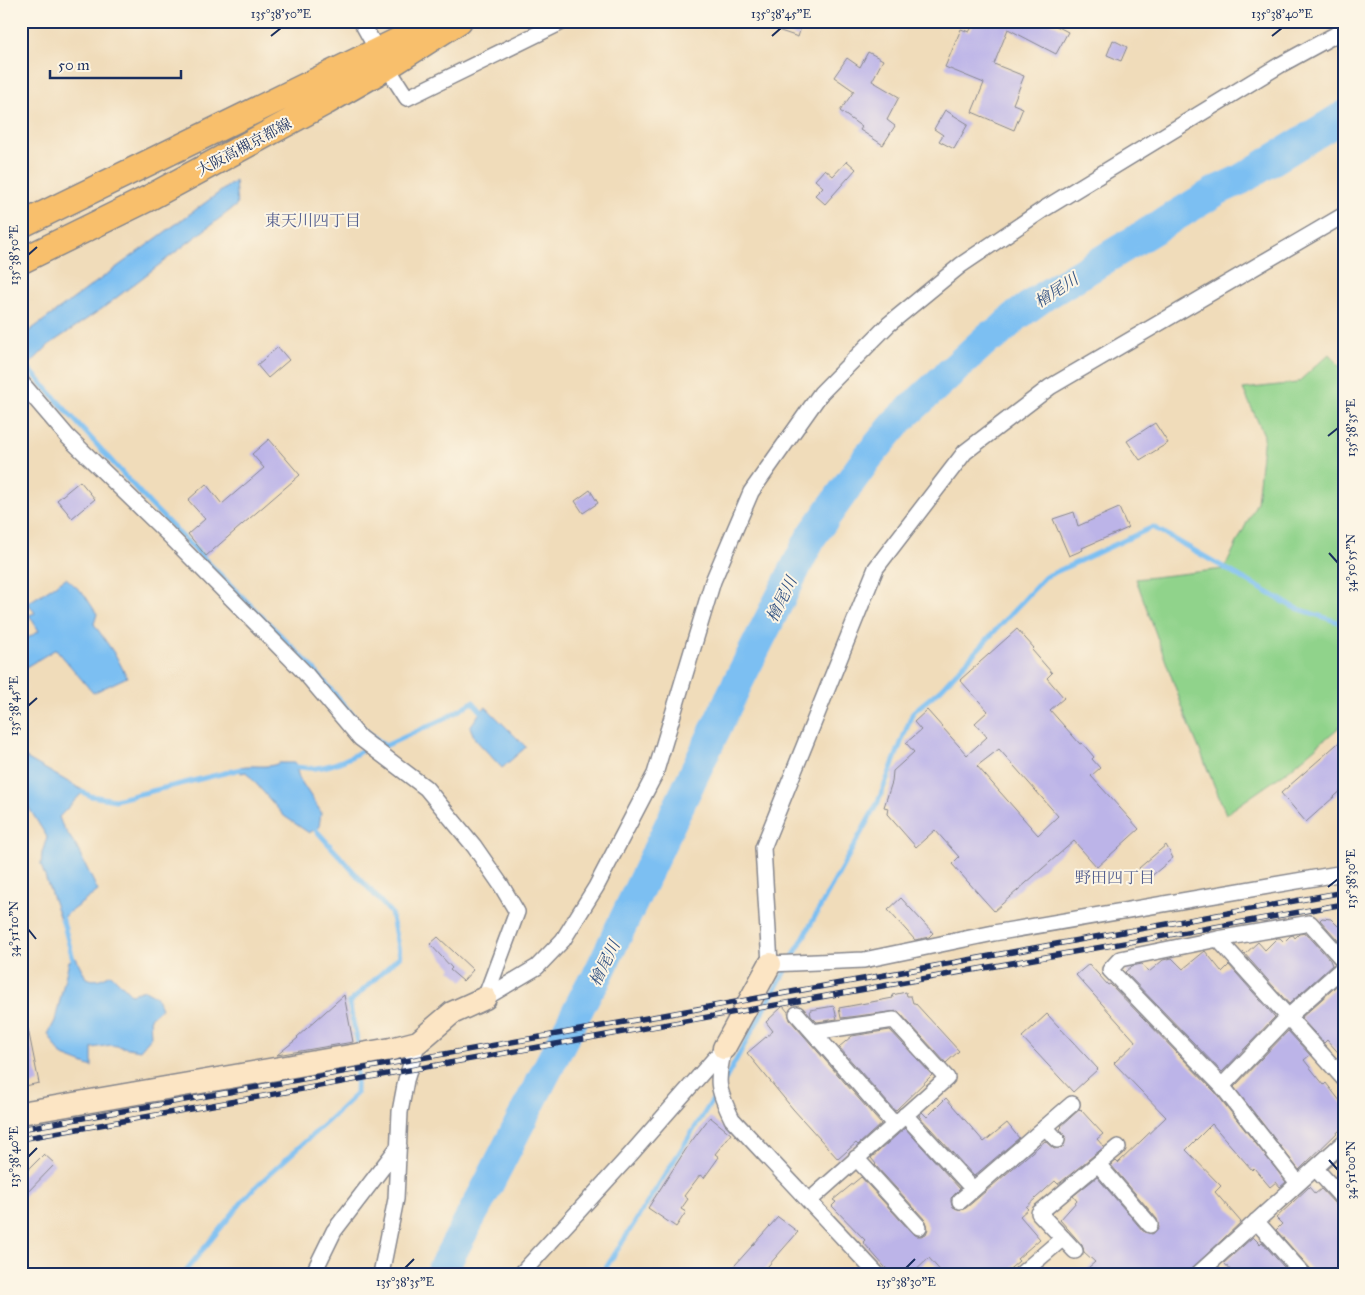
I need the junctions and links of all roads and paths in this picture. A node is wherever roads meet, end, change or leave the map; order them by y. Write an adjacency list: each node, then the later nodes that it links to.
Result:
1 (361, 21): 6 (street)
2 (438, 21): 6 (main road, 大阪高槻京都線)
3 (459, 21): 6 (main road, 大阪高槻京都線)
4 (564, 21): 6 (street)
5 (1344, 30): 16 (street)
6 (382, 58): 8 (main road, 大阪高槻京都線); 9 (main road, 大阪高槻京都線)
7 (1344, 215): 14 (street)
8 (21, 224)
9 (21, 260)
10 (21, 382): 16 (street)
11 (1344, 873): 14 (street)
12 (1218, 939): 13 (street); 18 (street); 23 (street)
13 (1344, 961)
14 (770, 964): 21 (street)
15 (1344, 967): 18 (street)
16 (485, 998): 20 (street)
17 (797, 1014): 19 (street)
18 (1288, 1017): 22 (street); 23 (street)
19 (813, 1032): 26 (street); 26 (street)
20 (418, 1042): 25 (street); 30 (street)
21 (724, 1048): 37 (street); 48 (street)
22 (1344, 1079)
23 (1222, 1086): 35 (street)
24 (1072, 1104): 27 (street)
25 (21, 1113)
26 (900, 1119): 32 (street); 36 (street)
27 (1045, 1127): 28 (street); 36 (street)
28 (1057, 1140)
29 (1344, 1142): 34 (street)
30 (399, 1146): 46 (street); 47 (street)
31 (1118, 1147): 33 (street)
32 (856, 1158): 37 (street); 42 (street)
33 (1098, 1164): 41 (street); 43 (street)
34 (1315, 1168): 35 (street); 38 (street)
35 (1298, 1183): 40 (street)
36 (974, 1189): 39 (street)
37 (809, 1200): 49 (street)
38 (1344, 1200)
39 (960, 1201)
40 (1256, 1221): 45 (street); 51 (street)
41 (1150, 1225)
42 (919, 1227)
43 (1063, 1238): 44 (street); 50 (street)
44 (1074, 1251)
45 (1199, 1273)
46 (314, 1274)
47 (381, 1274)
48 (521, 1274)
49 (877, 1274)
50 (1021, 1274)
51 (1303, 1274)

